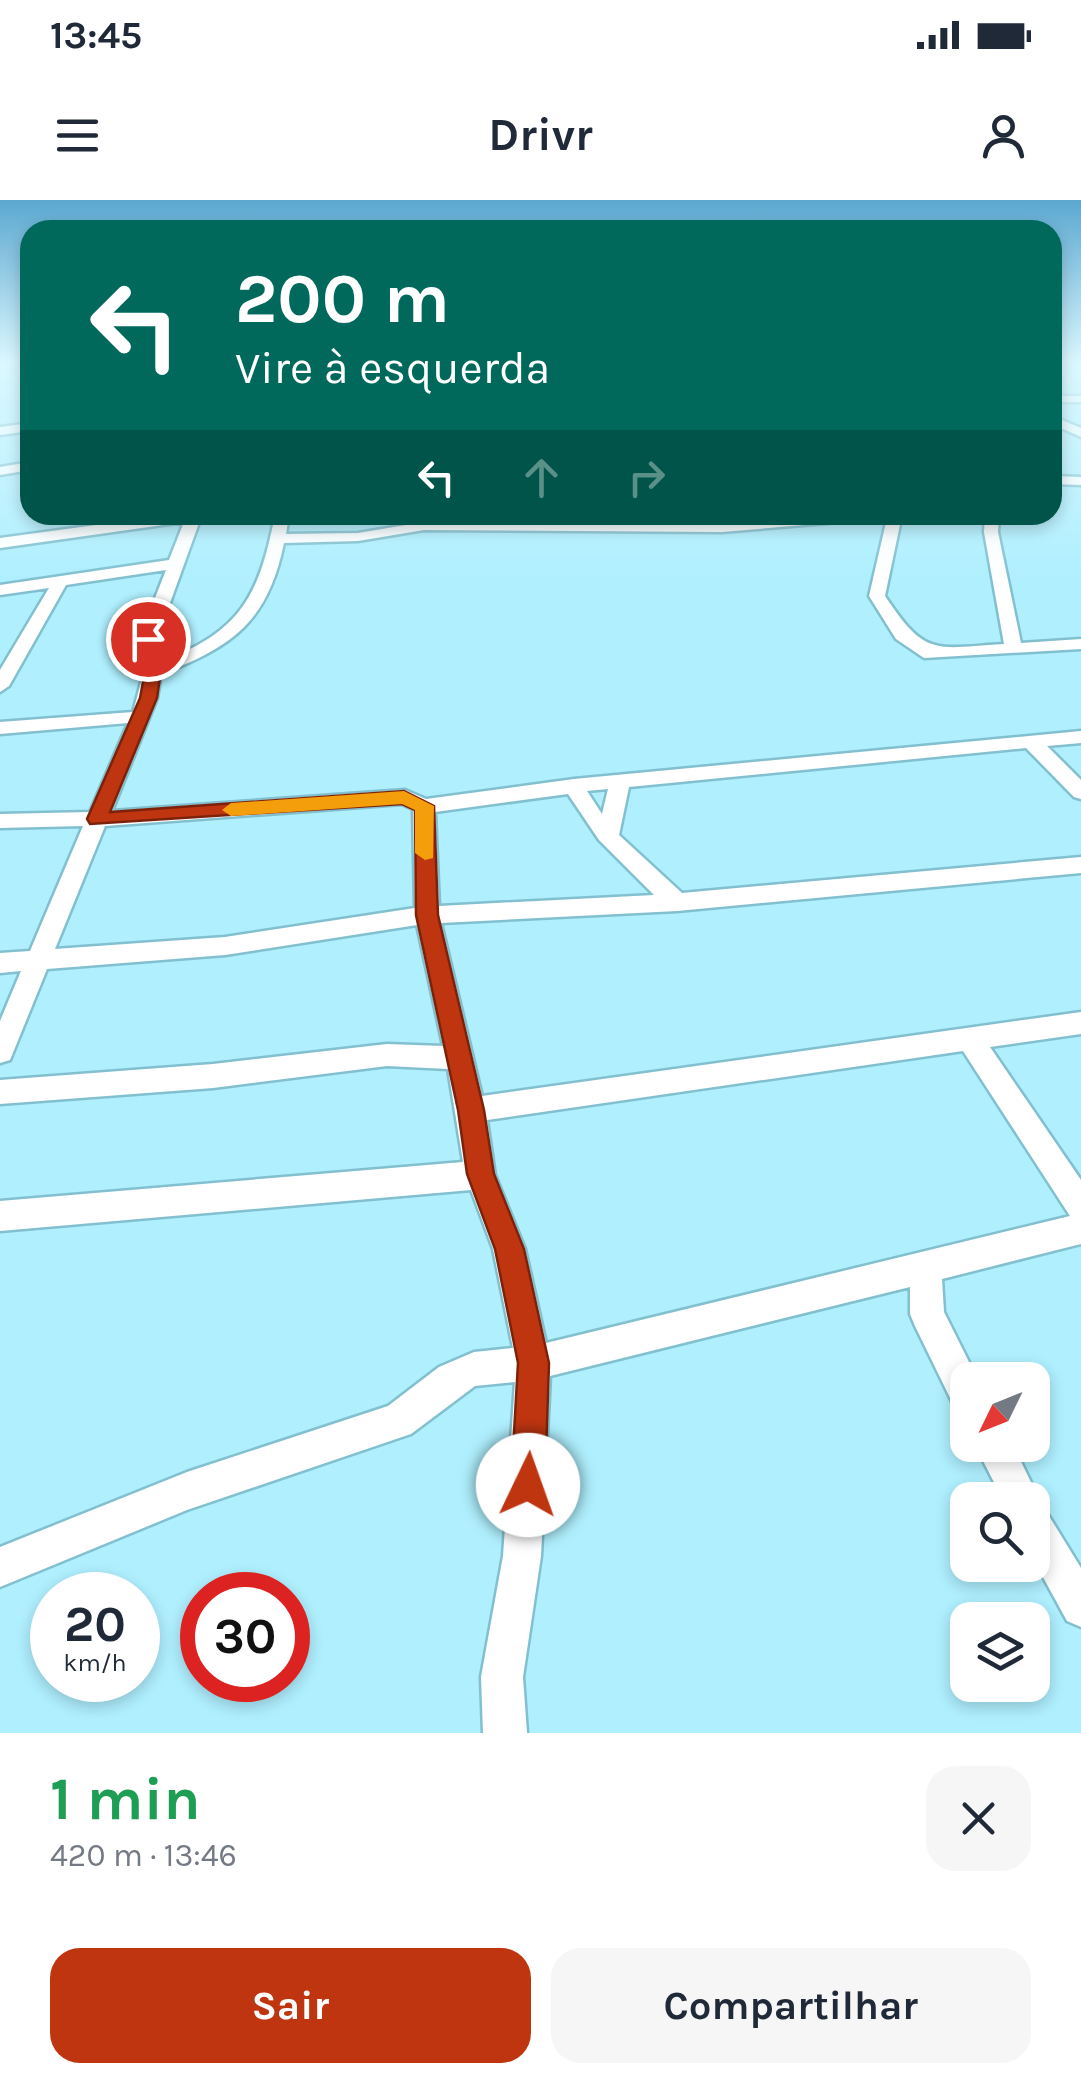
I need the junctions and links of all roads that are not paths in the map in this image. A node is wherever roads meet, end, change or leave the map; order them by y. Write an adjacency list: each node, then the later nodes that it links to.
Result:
1 (112, 525): 8 (street)
2 (192, 525): 9 (street)
3 (280, 525): 7 (street)
4 (460, 525): 7 (street)
5 (893, 525): 13 (street)
6 (991, 525): 13 (street)
7 (278, 539): 14 (street)
8 (0, 543)
9 (178, 564): 10 (street); 14 (street)
10 (61, 580): 11 (street); 15 (street)
11 (0, 590)
12 (1081, 644): 13 (street)
13 (1013, 646)
14 (153, 671): 16 (street)
15 (0, 686)
16 (136, 717): 17 (street); 24 (street)
17 (0, 728)
18 (1081, 736): 19 (street)
19 (1031, 742): 20 (street); 22 (street)
20 (620, 782): 21 (street); 26 (street)
21 (574, 786): 23 (street); 26 (street)
22 (1081, 792)
23 (424, 806): 24 (street); 29 (street)
24 (97, 819): 25 (street); 30 (street)
25 (0, 820)
26 (608, 836): 28 (street)
27 (1081, 865): 28 (street)
28 (677, 902): 29 (street)
29 (427, 915): 30 (street); 35 (street)
30 (37, 960): 31 (street); 34 (street)
31 (0, 964)
32 (1081, 1022): 33 (street)
33 (970, 1040): 37 (street); 39 (street)
34 (0, 1052)
35 (457, 1058): 36 (street); 37 (street)
36 (0, 1092)
37 (471, 1110): 38 (street)
38 (480, 1174): 40 (street); 44 (street)
39 (1081, 1206)
40 (0, 1216)
41 (1081, 1229): 42 (street)
42 (926, 1267): 43 (street); 44 (street)
43 (950, 1362)
44 (534, 1363): 46 (street); 48 (street)
45 (1050, 1551): 47 (street)
46 (0, 1567)
47 (1081, 1607)
48 (504, 1733)

